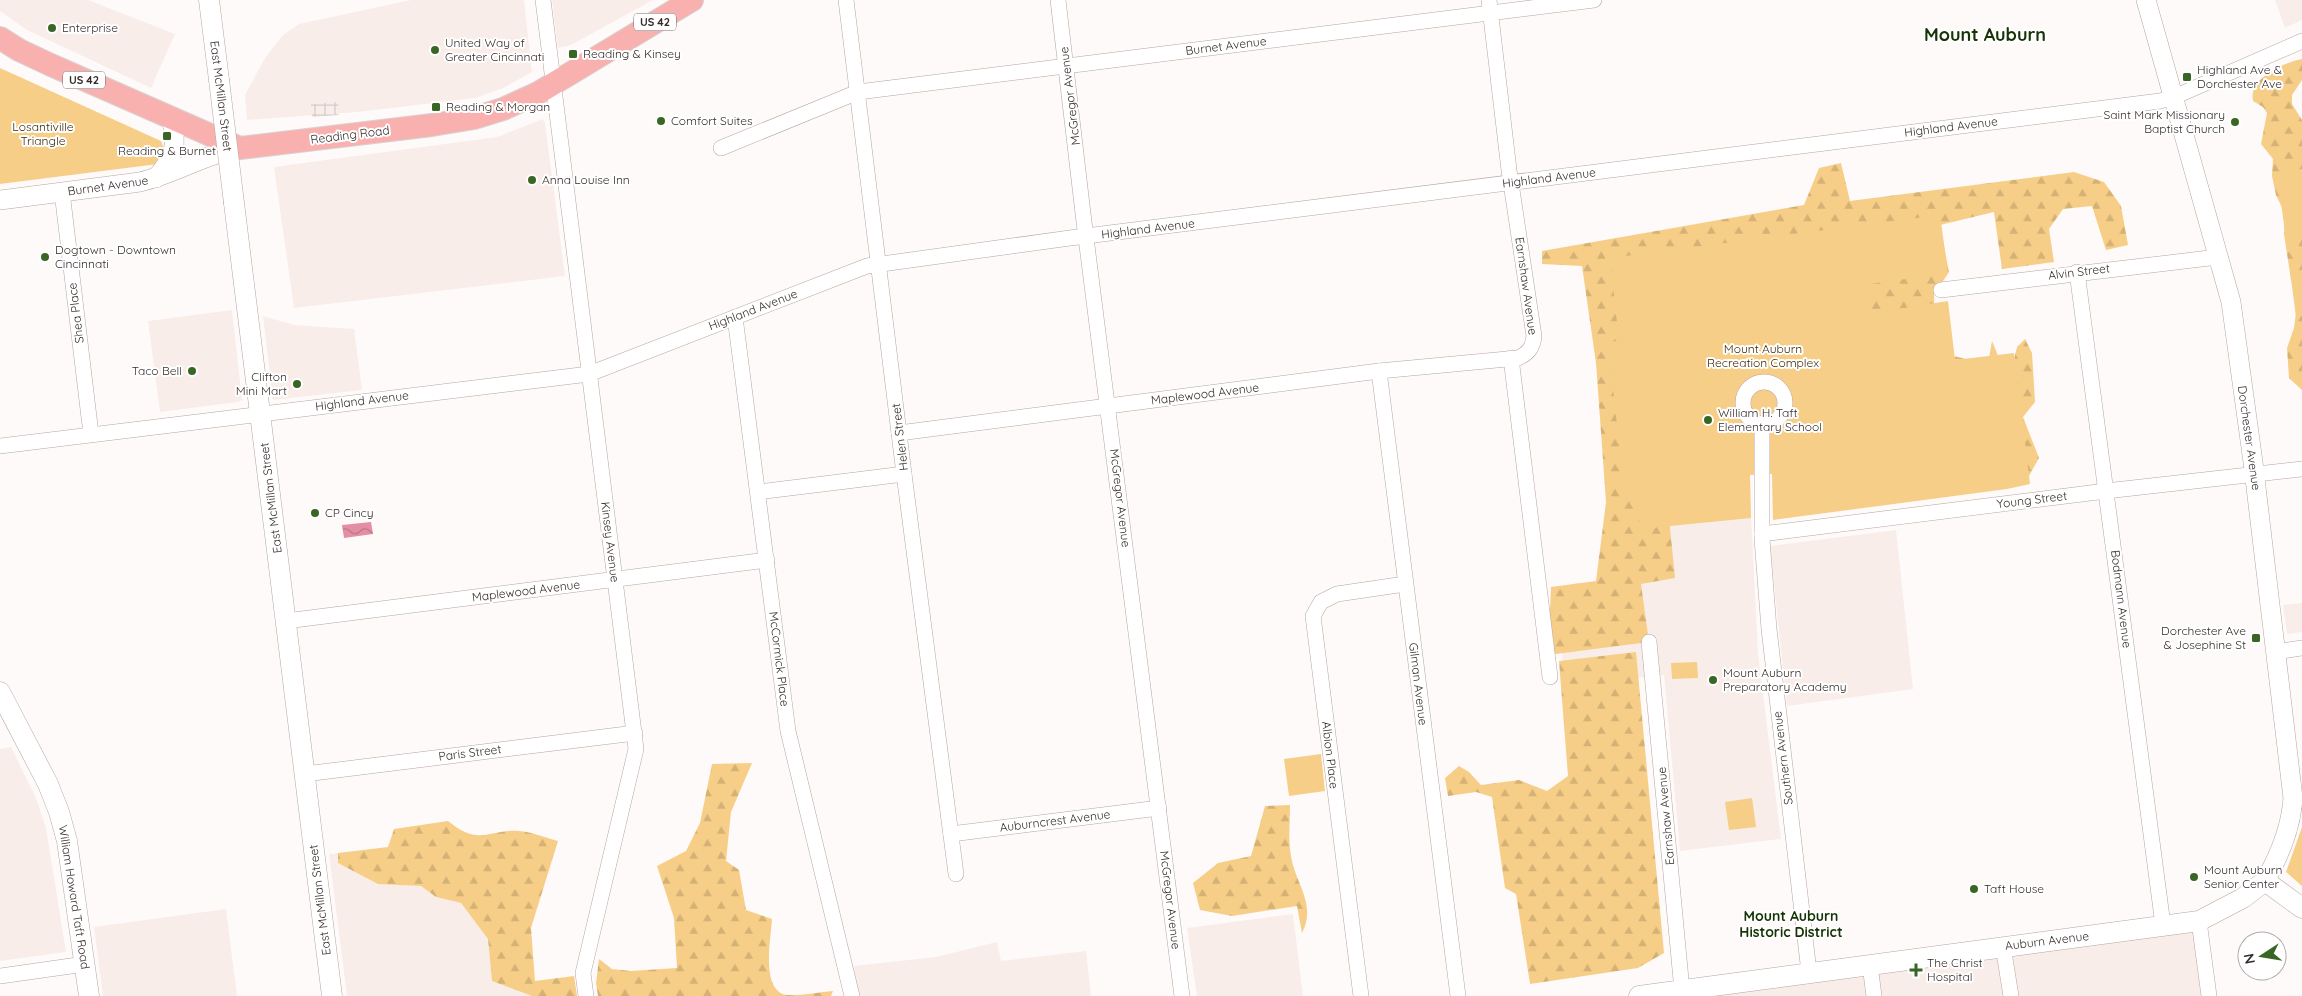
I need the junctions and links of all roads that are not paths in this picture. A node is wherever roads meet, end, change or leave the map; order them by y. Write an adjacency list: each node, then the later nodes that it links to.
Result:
1 (209, 0): 32 (main road, East McMillan Street, bridge)
2 (543, 0): 12 (street, Kinsey Avenue)
3 (692, 0): 12 (main road, Reading Road / US 42)
4 (846, 0): 13 (street, Helen Street)
5 (1058, 0): 11 (street, McGregor Avenue)
6 (1594, 0): 8 (street, Burnet Avenue)
7 (2146, 0): 14 (street, Dorchester Avenue)
8 (1490, 6): 11 (street, Burnet Avenue); 19 (street, Earnshaw Avenue)
9 (0, 38): 15 (main road, US 42)
10 (2302, 41): 14 (street, Highland Avenue)
11 (1066, 66): 13 (street, Burnet Avenue); 22 (street, McGregor Avenue)
12 (553, 84): 16 (main road, Reading Road / US 42); 30 (street, Kinsey Avenue)
13 (858, 92): 17 (street, Burnet Avenue); 24 (street, Helen Street)
14 (2174, 97): 19 (street, Highland Avenue); 23 (street, Dorchester Avenue)
15 (171, 117): 16 (main road, US 42); 18 (street)
16 (240, 148): 18 (street, Burnet Avenue)
17 (721, 148)
18 (156, 178): 20 (street, Burnet Avenue)
19 (1511, 183): 22 (street, Highland Avenue); 28 (street, Earnshaw Avenue)
20 (62, 192): 21 (street, Burnet Avenue); 35 (street, Shea Place)
21 (0, 200)
22 (1086, 236): 24 (street, Highland Avenue); 31 (street, McGregor Avenue)
23 (2218, 257): 25 (street, Alvin Street); 39 (street, Dorchester Avenue)
24 (879, 264): 27 (street, Highland Avenue); 34 (street, Helen Street)
25 (2077, 272): 26 (street, Alvin Street); 40 (street, Bodmann Avenue)
26 (1941, 290)
27 (735, 317): 30 (street, Highland Avenue); 41 (street, McCormick Place)
28 (1511, 358): 29 (street, Maplewood Avenue); 50 (street)
29 (1380, 371): 31 (street, Maplewood Avenue); 45 (street, Gilman Avenue)
30 (589, 374): 32 (street, Highland Avenue); 44 (street, Kinsey Avenue)
31 (1108, 406): 34 (street, Maplewood Avenue); 55 (street, McGregor Avenue)
32 (261, 414): 35 (street, Highland Avenue); 46 (main road, East McMillan Street)
33 (1760, 424): 42 (street, Southern Avenue)
34 (900, 433): 38 (street, Helen Street)
35 (91, 434): 36 (street, Highland Avenue)
36 (0, 446)
37 (2302, 469): 39 (street, Young Street)
38 (904, 474): 41 (street); 56 (street, Helen Street)
39 (2254, 475): 40 (street, Young Street); 49 (street, Dorchester Avenue)
40 (2106, 491): 42 (street, Young Street); 61 (street, Bodmann Avenue)
41 (758, 492): 43 (street, McCormick Place)
42 (1762, 534): 65 (street, Southern Avenue)
43 (767, 560): 44 (street, Maplewood Avenue); 71 (street, McCormick Place)
44 (615, 580): 46 (street, Maplewood Avenue); 52 (street, Kinsey Avenue)
45 (1405, 584): 73 (street, Albion Place); 74 (street, Gilman Avenue)
46 (286, 621): 53 (main road, East McMillan Street)
47 (1649, 642): 67 (street, Earnshaw Avenue)
48 (2302, 648): 49 (street)
49 (2276, 652): 54 (street, Dorchester Avenue)
50 (1550, 677)
51 (0, 693): 63 (main road, William Howard Taft Road)
52 (635, 733): 53 (street, Paris Street); 70 (street, Kinsey Avenue)
53 (305, 774): 69 (main road, East McMillan Street)
54 (2298, 797): 58 (street, Dorchester Avenue)
55 (1159, 808): 56 (street, Auburncrest Avenue); 72 (street, McGregor Avenue)
56 (951, 834): 57 (street, Helen Street)
57 (956, 874)
58 (2266, 881): 59 (main road); 60 (main road, Auburn Avenue)
59 (2302, 908)
60 (2199, 921): 61 (main road, Auburn Avenue); 78 (street)
61 (2163, 926): 62 (main road, Auburn Avenue)
62 (2003, 946): 64 (main road, Auburn Avenue); 77 (street)
63 (85, 964): 66 (street); 68 (main road, William Howard Taft Road)
64 (1870, 965): 65 (main road, Auburn Avenue); 76 (street)
65 (1809, 972): 67 (main road, Auburn Avenue)
66 (0, 976)
67 (1682, 990): 75 (main road, Auburn Avenue)
68 (89, 996)
69 (332, 996)
70 (586, 996)
71 (852, 996)
72 (1182, 996)
73 (1362, 996)
74 (1458, 996)
75 (1639, 996)
76 (1874, 996)
77 (2011, 996)
78 (2209, 996)

